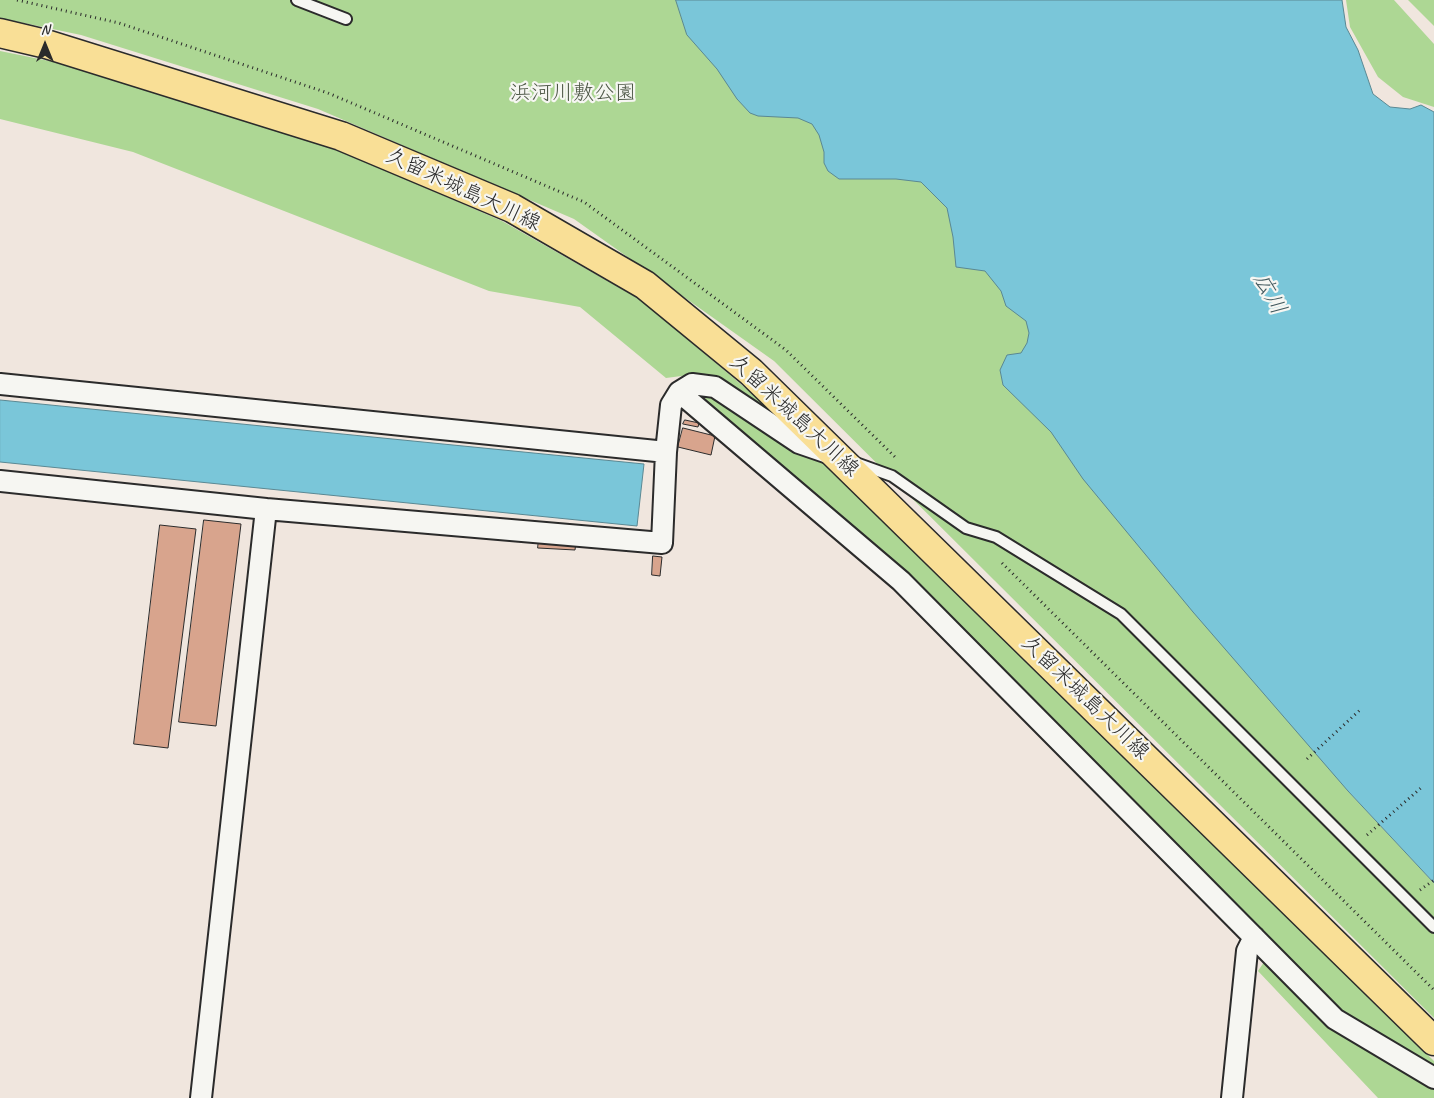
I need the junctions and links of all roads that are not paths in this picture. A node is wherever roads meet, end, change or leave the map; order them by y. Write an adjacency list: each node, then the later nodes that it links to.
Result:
1 (297, 0): 2 (lane)
2 (346, 19)
3 (0, 34): 7 (main road, 久留米城島大川線)
4 (0, 384): 6 (street)
5 (679, 392): 6 (street); 7 (street); 11 (street)
6 (666, 452): 9 (street)
7 (838, 457): 10 (lane); 12 (main road, 久留米城島大川線)
8 (0, 481): 9 (street)
9 (266, 509): 14 (street)
10 (1434, 927)
11 (1254, 937): 13 (street); 15 (street)
12 (1434, 1041)
13 (1434, 1078)
14 (201, 1098)
15 (1232, 1098)

